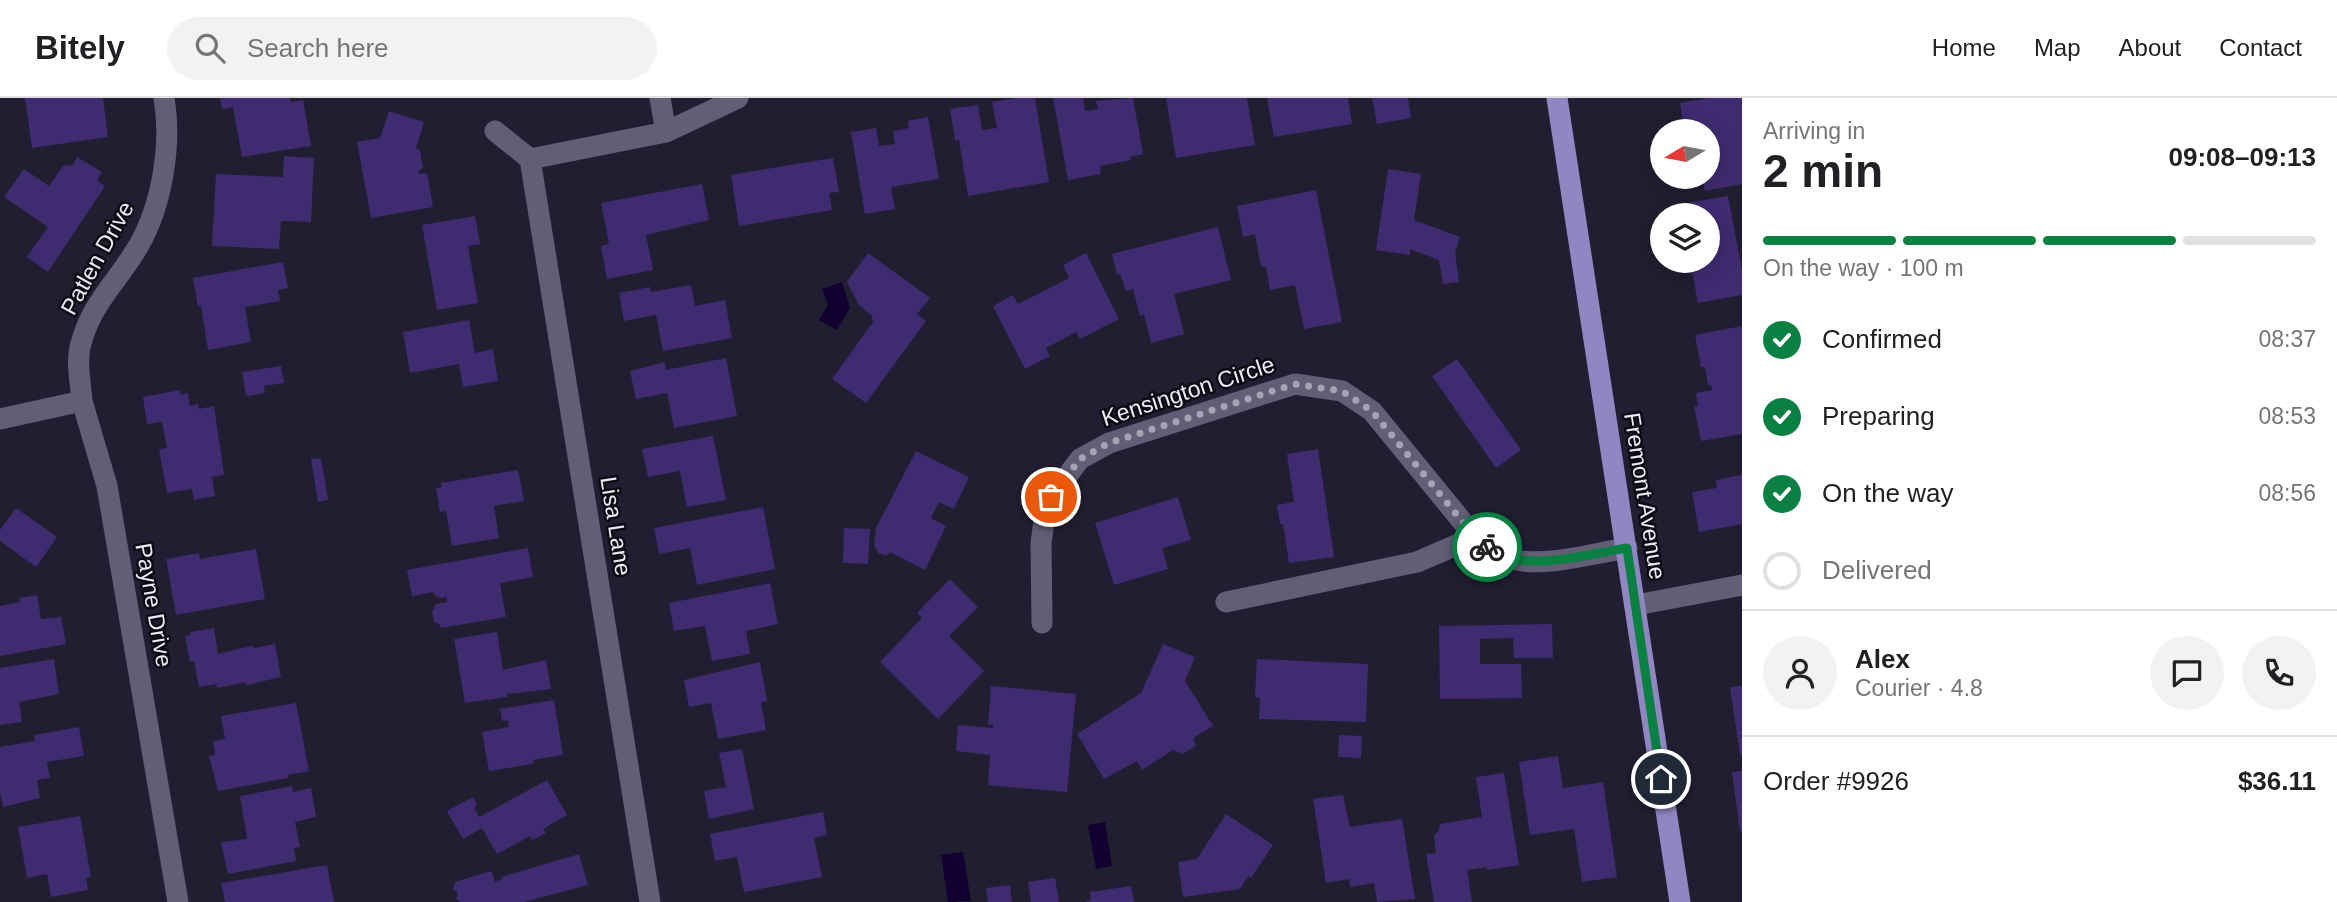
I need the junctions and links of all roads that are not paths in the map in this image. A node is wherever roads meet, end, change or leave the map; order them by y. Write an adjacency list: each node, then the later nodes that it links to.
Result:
1 (164, 98): 8 (street, Patlen Drive)
2 (660, 98): 6 (street)
3 (738, 98): 6 (street)
4 (1558, 98): 11 (main road, Fremont Avenue)
5 (495, 131): 7 (street)
6 (666, 132): 7 (street)
7 (530, 159): 17 (street, Lisa Lane)
8 (82, 401): 9 (street); 16 (street, Payne Drive)
9 (0, 419)
10 (1475, 537): 11 (street, Kensington Circle); 13 (street); 15 (street, Kensington Circle)
11 (1627, 548): 14 (main road, Fremont Avenue)
12 (1742, 585): 14 (street)
13 (1226, 602)
14 (1636, 605): 18 (main road, Fremont Avenue)
15 (1042, 623)
16 (178, 902)
17 (650, 902)
18 (1681, 902)

